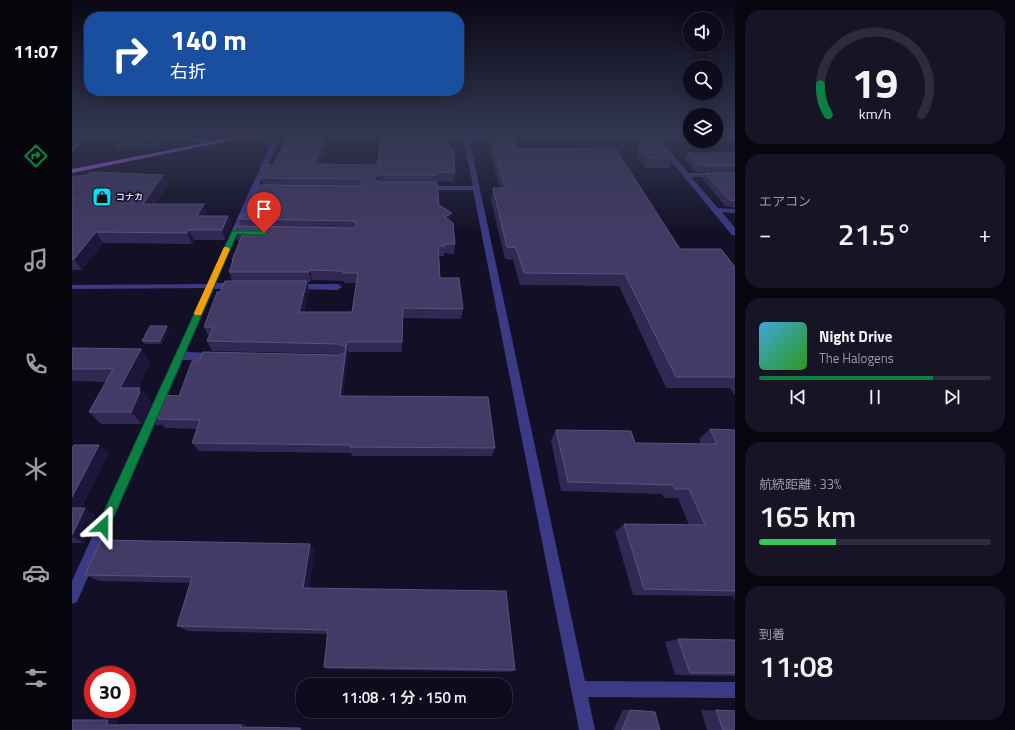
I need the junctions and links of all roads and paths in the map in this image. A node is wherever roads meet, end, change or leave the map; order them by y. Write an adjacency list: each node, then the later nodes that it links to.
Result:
1 (92, 167): 5 (main road)
2 (265, 167): 14 (street)
3 (472, 167): 9 (street)
4 (680, 167): 6 (street)
5 (72, 171)
6 (687, 175): 7 (street); 10 (street)
7 (735, 175)
8 (416, 188): 9 (street)
9 (476, 188): 21 (street)
10 (716, 210): 11 (street); 12 (street)
11 (735, 211)
12 (735, 233)
13 (72, 286): 14 (lane)
14 (210, 286): 15 (street); 18 (street)
15 (248, 286)
16 (285, 287): 17 (street)
17 (338, 287)
18 (179, 356): 19 (street); 20 (street)
19 (225, 357)
20 (72, 597)
21 (579, 689): 22 (street); 23 (street)
22 (735, 690)
23 (587, 730)

